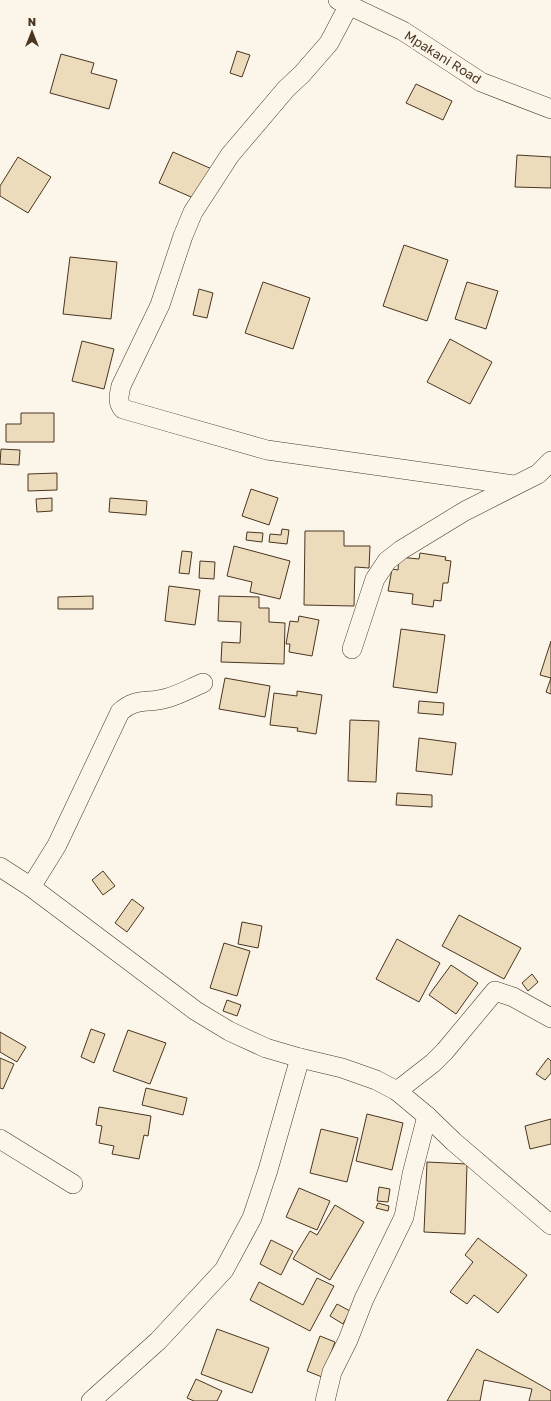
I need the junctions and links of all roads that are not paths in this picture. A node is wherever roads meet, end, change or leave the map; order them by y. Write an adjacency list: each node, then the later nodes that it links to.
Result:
1 (344, 2): 2 (street, Mpakani Road); 4 (street)
2 (551, 109)
3 (551, 461): 4 (street)
4 (514, 485): 5 (street)
5 (352, 649)
6 (203, 683): 8 (street)
7 (0, 867): 8 (street)
8 (31, 887): 10 (street)
9 (551, 1018): 11 (street)
10 (300, 1058): 11 (street); 16 (street)
11 (397, 1091): 12 (street)
12 (426, 1116): 15 (street); 17 (street)
13 (0, 1139): 14 (street)
14 (73, 1184)
15 (551, 1225)
16 (91, 1401)
17 (325, 1401)

